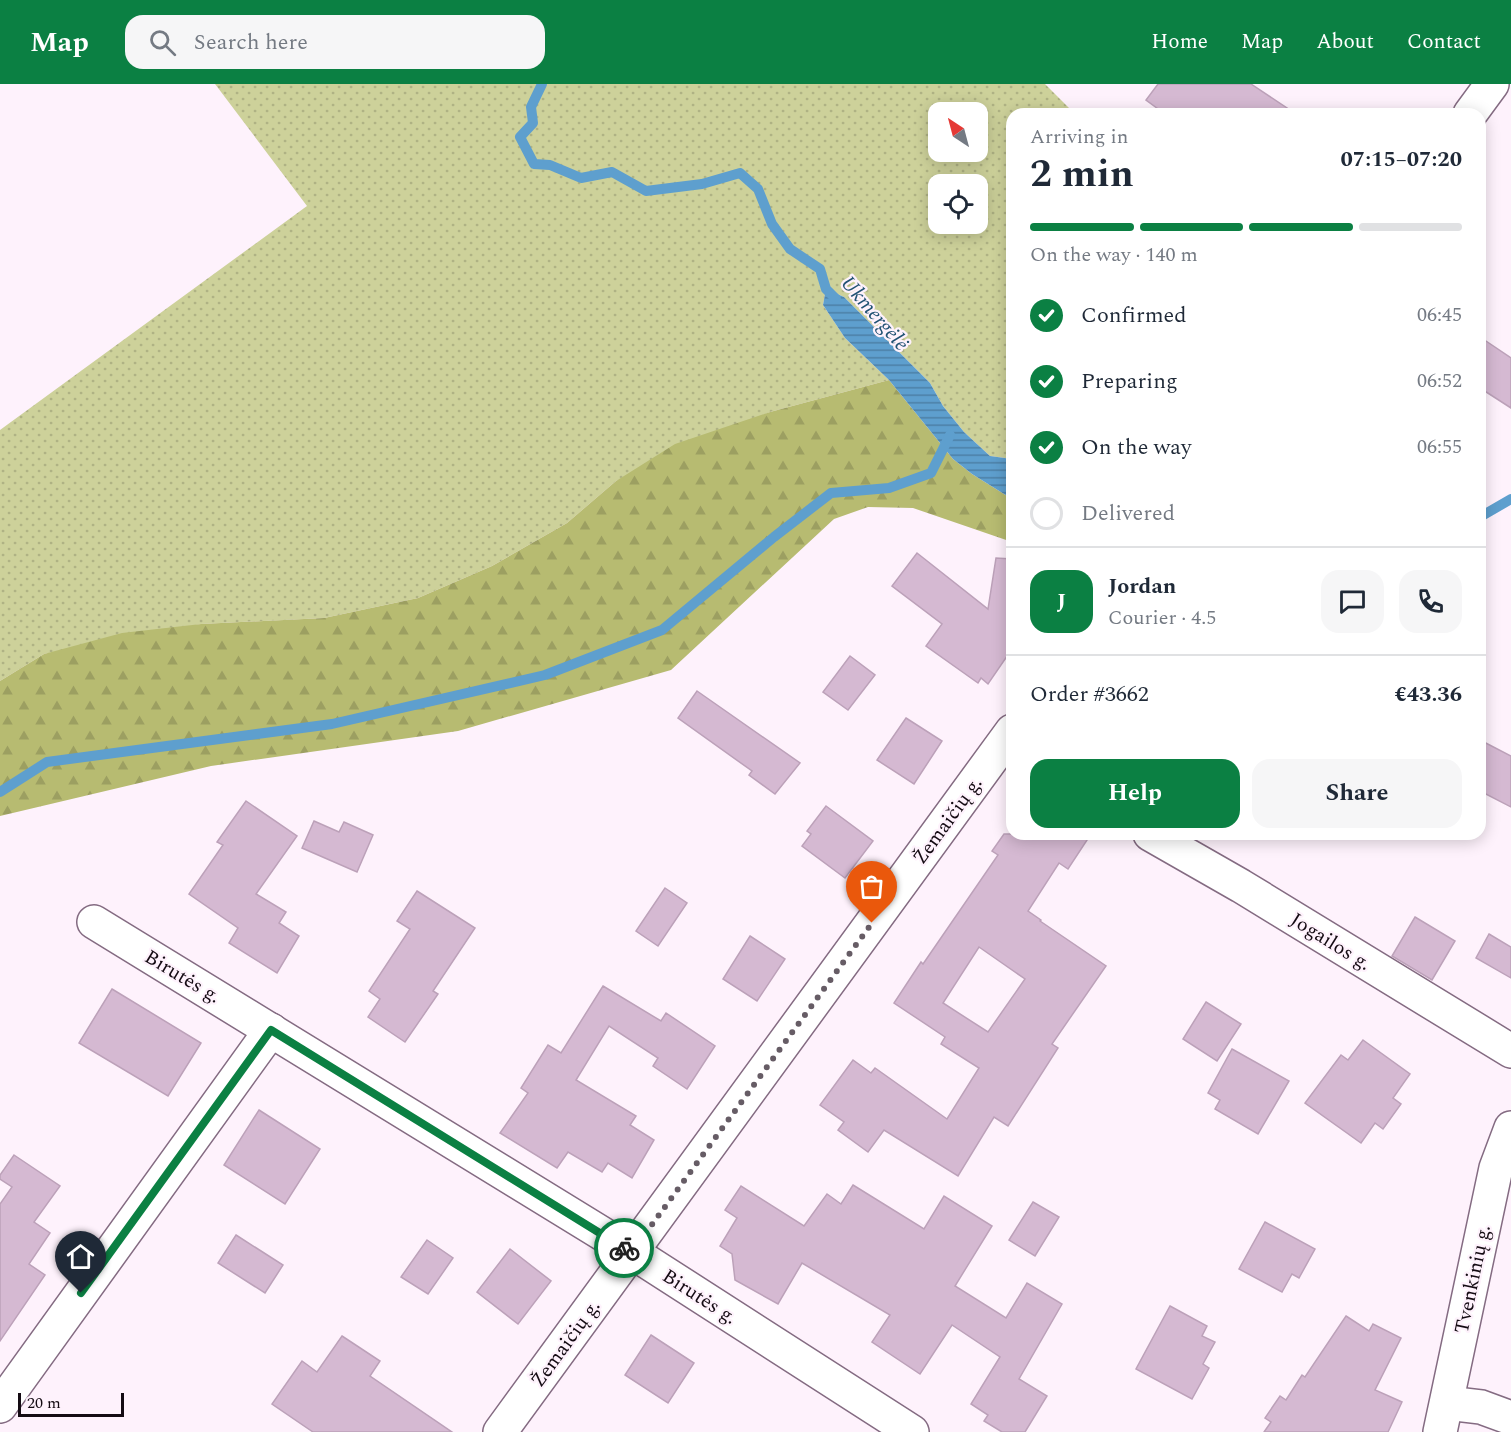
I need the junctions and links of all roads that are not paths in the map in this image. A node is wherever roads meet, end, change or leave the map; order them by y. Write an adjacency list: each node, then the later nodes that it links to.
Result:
1 (1492, 84): 2 (street)
2 (1474, 108)
3 (1006, 748): 9 (street, Žemaičių g.)
4 (1160, 840): 7 (street, Jogailos g.)
5 (94, 922): 6 (street, Birutės g.)
6 (271, 1030): 9 (street, Birutės g.); 10 (street)
7 (1511, 1051)
8 (1511, 1128): 11 (street, Tvenkinių g.)
9 (632, 1252): 13 (street, Žemaičių g.); 14 (street, Birutės g.)
10 (0, 1406)
11 (1444, 1417): 12 (street)
12 (1511, 1418)
13 (500, 1432)
14 (912, 1432)

